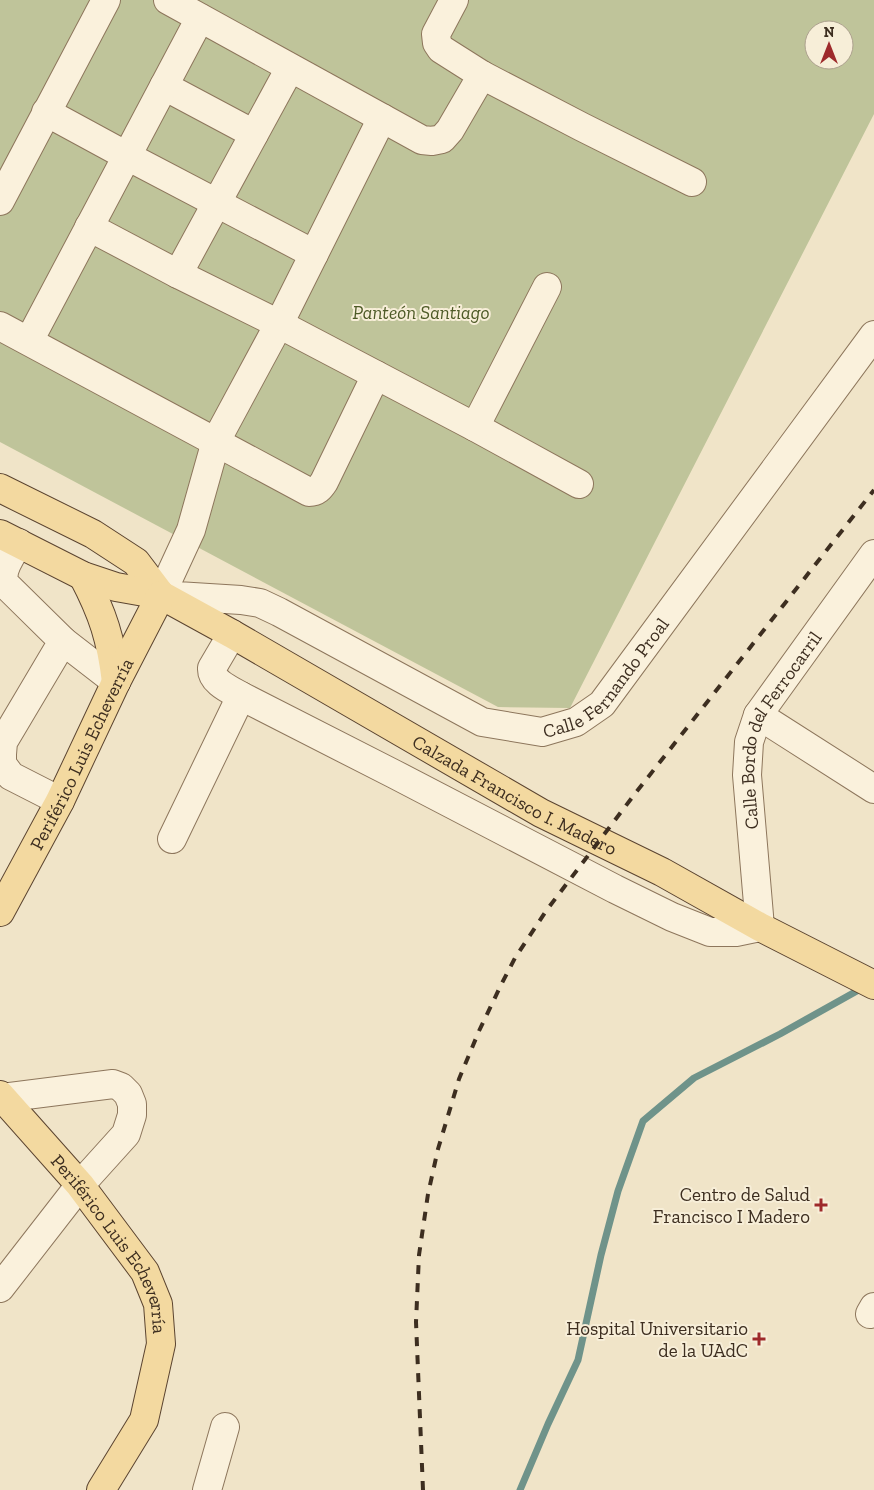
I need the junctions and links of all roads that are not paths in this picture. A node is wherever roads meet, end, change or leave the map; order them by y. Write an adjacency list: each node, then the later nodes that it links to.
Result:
1 (106, 0): 8 (street)
2 (168, 0): 4 (street)
3 (454, 0): 6 (street)
4 (200, 18): 5 (street); 7 (street)
5 (290, 68): 9 (street); 10 (street)
6 (482, 75): 9 (street); 12 (street)
7 (164, 86): 10 (street); 11 (street)
8 (46, 112): 11 (street); 13 (street)
9 (382, 118): 16 (street)
10 (254, 134): 14 (street)
11 (127, 156): 14 (street); 15 (street)
12 (692, 182)
13 (0, 201)
14 (216, 203): 16 (street); 17 (street)
15 (90, 227): 17 (street); 22 (street)
16 (314, 254): 19 (street)
17 (178, 274): 19 (street)
18 (547, 287): 24 (street)
19 (279, 324): 23 (street); 25 (street)
20 (0, 326): 22 (street)
21 (874, 335): 31 (street, Calle Fernando Proal)
22 (29, 341): 25 (street)
23 (376, 375): 24 (street); 25 (street)
24 (475, 427): 26 (street)
25 (216, 441): 31 (street)
26 (579, 484)
27 (0, 488): 31 (main road, Calzada Francisco I. Madero)
28 (9, 538): 30 (main road, Calzada Francisco I. Madero); 33 (street)
29 (874, 554): 36 (street, Calle Bordo del Ferrocarril)
30 (83, 576): 31 (main road, Calzada Francisco I. Madero); 34 (main road)
31 (161, 595): 32 (main road, Calzada Francisco I. Madero); 34 (main road, Periférico Luis Echeverría)
32 (232, 634): 35 (street); 41 (main road, Calzada Francisco I. Madero)
33 (63, 641): 34 (street); 38 (street)
34 (116, 682): 38 (main road, Periférico Luis Echeverría)
35 (241, 696): 39 (street); 41 (street)
36 (758, 715): 37 (street); 41 (street, Calle Bordo del Ferrocarril)
37 (874, 790)
38 (60, 802): 40 (main road, Periférico Luis Echeverría)
39 (172, 839)
40 (0, 912)
41 (760, 927): 42 (main road, Calzada Francisco I. Madero)
42 (874, 985)
43 (1, 1096): 44 (main road, Periférico Luis Echeverría); 44 (street)
44 (80, 1185): 45 (street); 47 (main road, Periférico Luis Echeverría)
45 (0, 1288)
46 (225, 1427): 48 (street)
47 (101, 1490)
48 (207, 1490)

